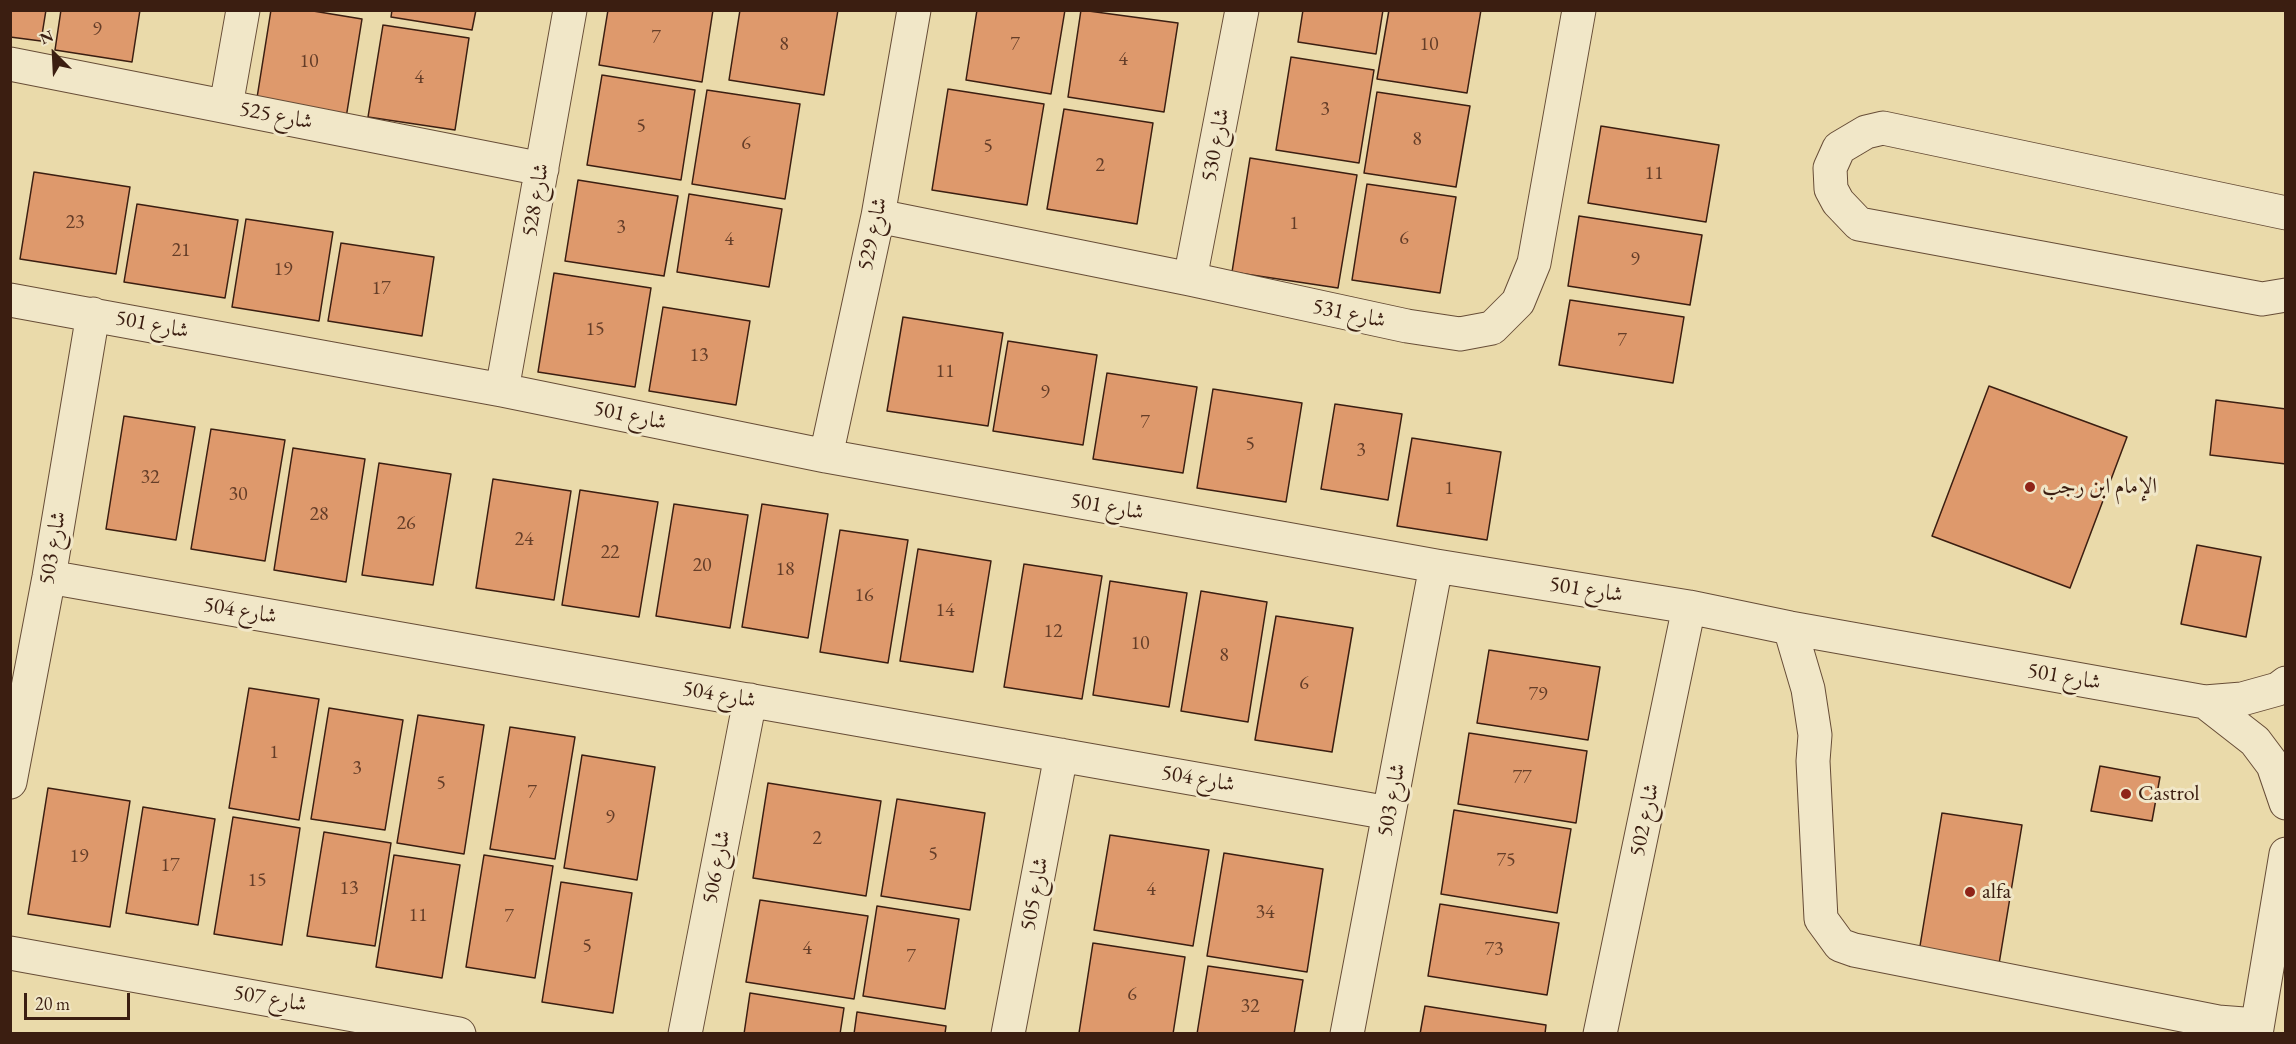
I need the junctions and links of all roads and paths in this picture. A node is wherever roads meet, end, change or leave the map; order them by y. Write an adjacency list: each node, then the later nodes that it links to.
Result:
1 (243, 10): 7 (street)
2 (570, 10): 8 (street, شارع 528)
3 (914, 10): 10 (street, شارع 529)
4 (1242, 10): 11 (street, شارع 530)
5 (1579, 10): 11 (street, شارع 531)
6 (10, 64): 7 (street, شارع 525)
7 (226, 106): 8 (street, شارع 525)
8 (542, 169): 15 (street, شارع 528)
9 (2286, 213): 12 (street)
10 (878, 216): 11 (street, شارع 531); 16 (street, شارع 529)
11 (1190, 279)
12 (2286, 295)
13 (10, 300): 14 (street, شارع 501)
14 (93, 314): 15 (street, شارع 501); 18 (street, شارع 503)
15 (502, 390): 16 (street, شارع 501)
16 (826, 456): 17 (street, شارع 501)
17 (1436, 566): 19 (street, شارع 501); 27 (street, شارع 503)
18 (49, 577): 22 (street, شارع 504); 25 (street, شارع 503)
19 (1689, 607): 20 (street, شارع 501); 36 (street, شارع 502)
20 (1790, 628): 23 (street, شارع 501); 31 (street)
21 (2286, 683): 23 (street, شارع 501)
22 (750, 700): 24 (street, شارع 504); 33 (street, شارع 506)
23 (2205, 702): 26 (street, شارع 501)
24 (1061, 755): 27 (street, شارع 504); 34 (street, شارع 505)
25 (10, 782)
26 (2286, 803)
27 (1389, 813): 35 (street, شارع 503)
28 (2286, 854): 31 (street)
29 (10, 953): 30 (street, شارع 507)
30 (378, 1026): 32 (street, شارع 507)
31 (2256, 1029)
32 (459, 1034)
33 (685, 1034)
34 (1008, 1034)
35 (1347, 1034)
36 (1600, 1034)

